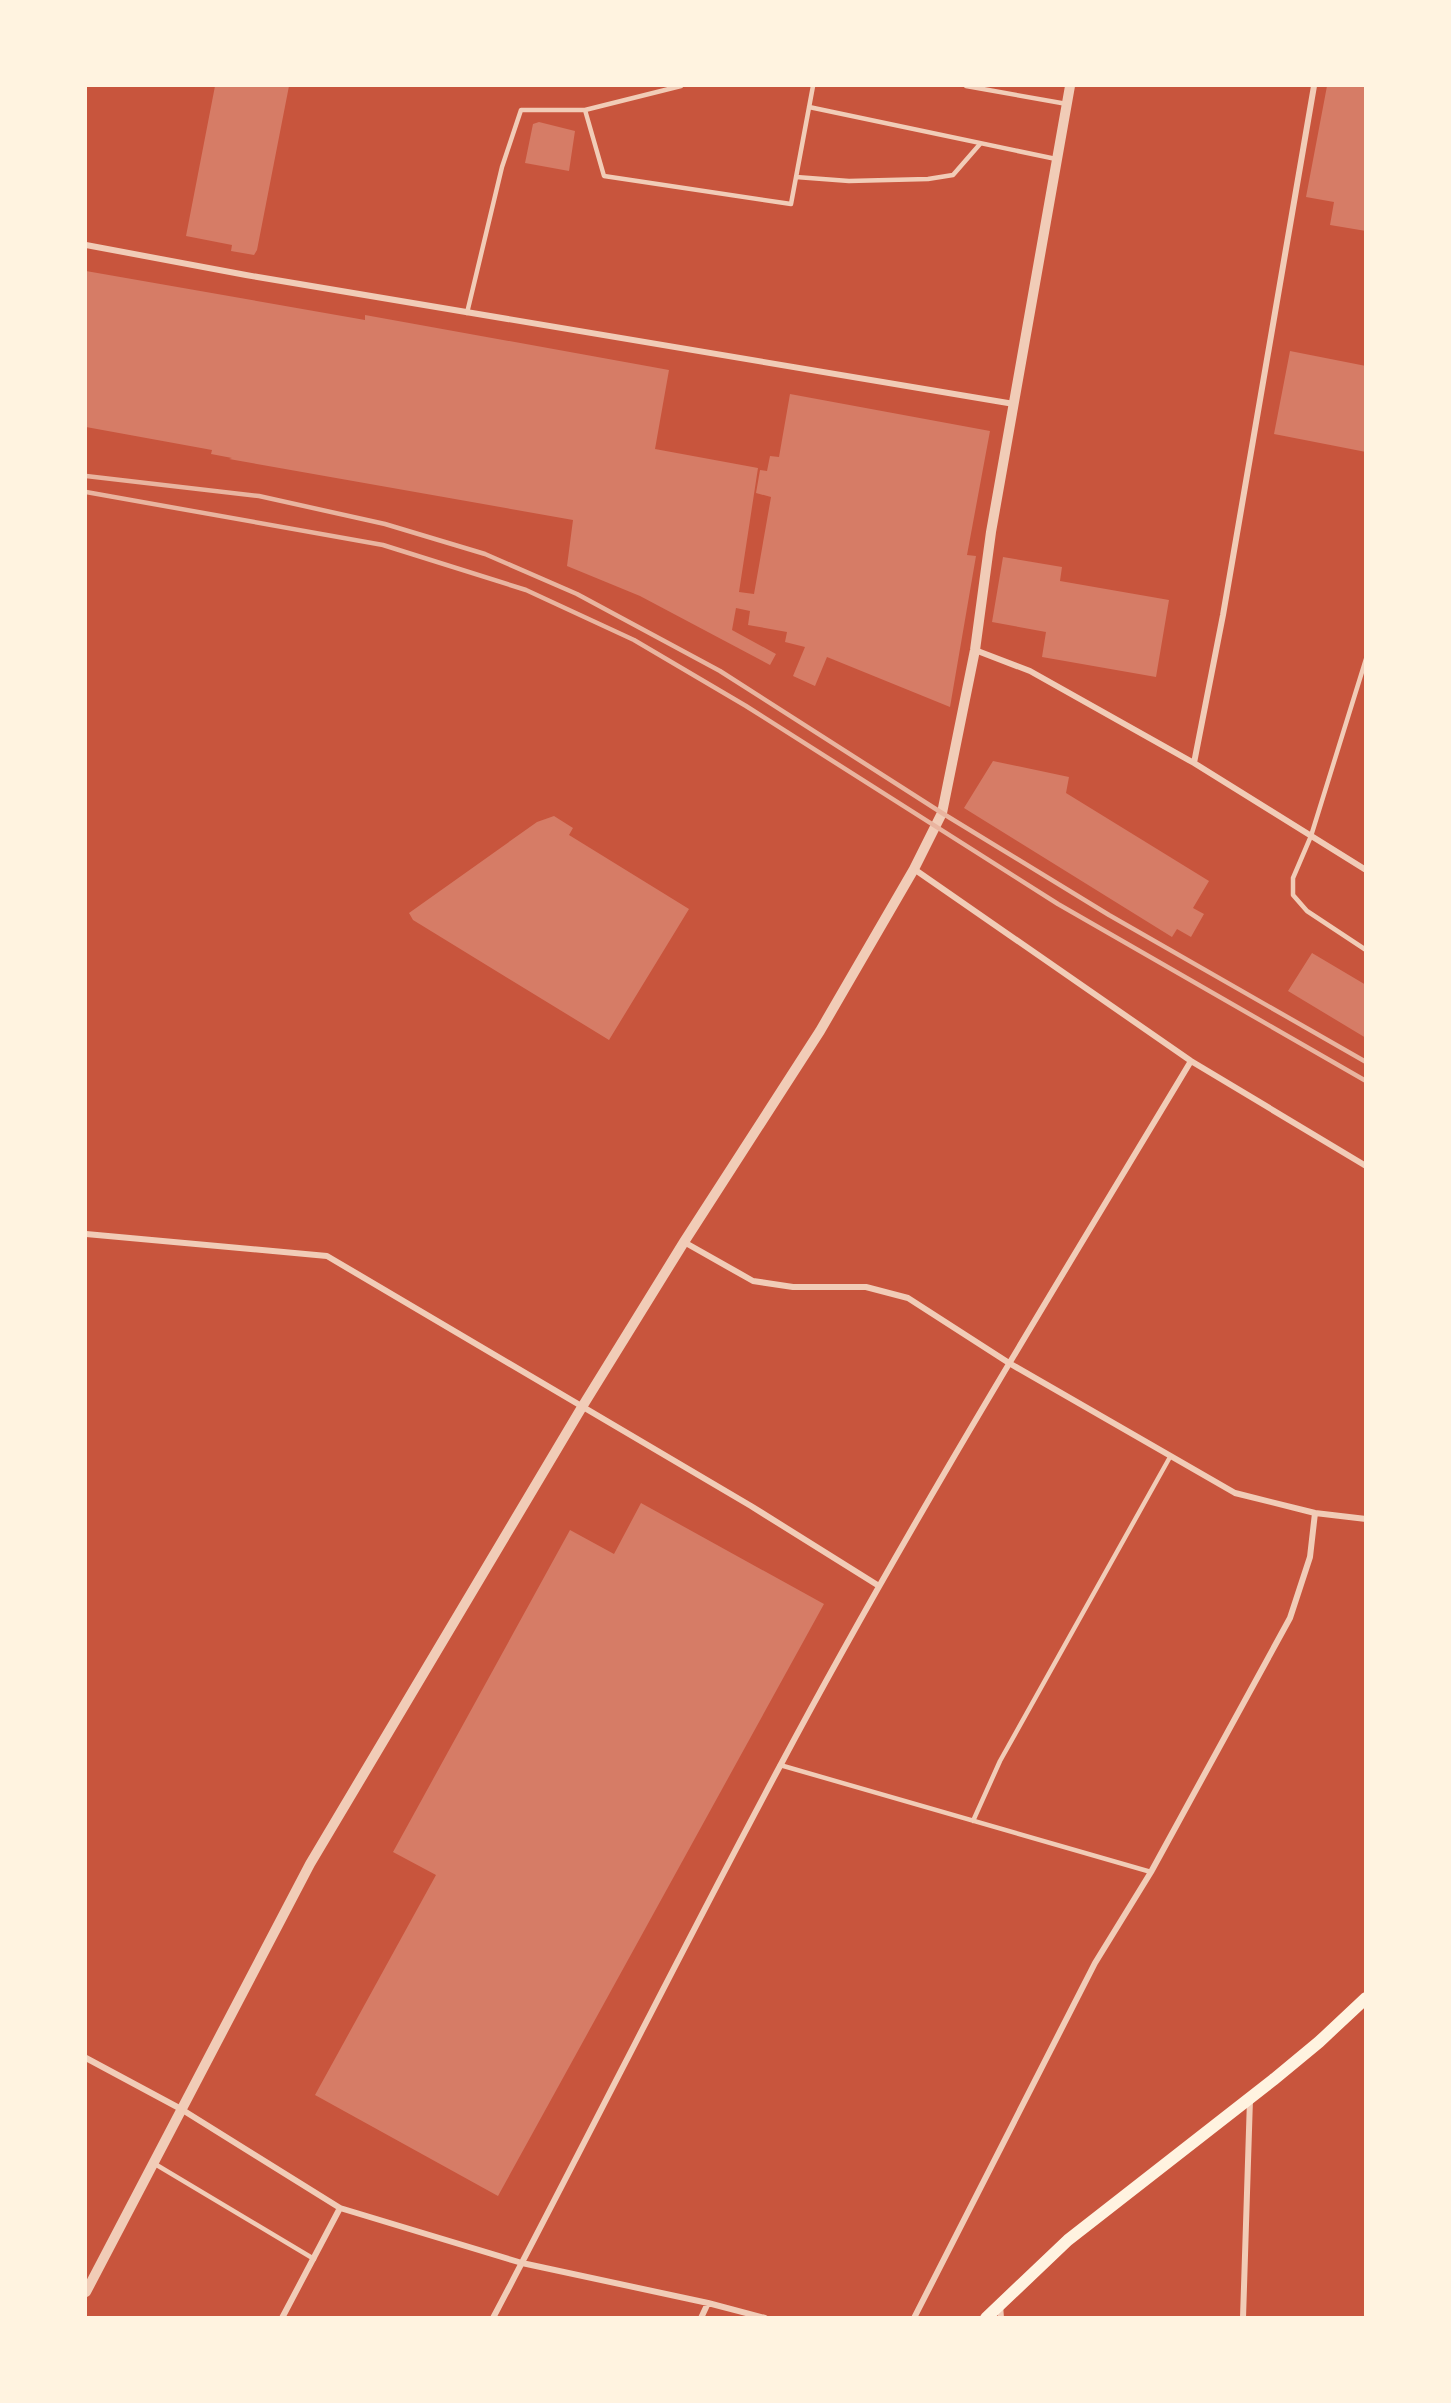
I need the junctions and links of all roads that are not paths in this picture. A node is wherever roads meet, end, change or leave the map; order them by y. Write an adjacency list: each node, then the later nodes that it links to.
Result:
1 (681, 86): 8 (lane)
2 (813, 86): 7 (lane)
3 (966, 86): 6 (lane)
4 (1070, 86): 6 (street)
5 (1314, 86): 17 (street)
6 (1067, 104): 10 (street)
7 (809, 107): 9 (lane); 11 (lane)
8 (585, 110): 11 (lane); 13 (lane)
9 (980, 143): 10 (lane); 11 (lane)
10 (1058, 160): 14 (street)
11 (796, 177)
12 (86, 245): 13 (street)
13 (467, 313): 14 (street)
14 (1014, 404): 15 (street)
15 (975, 650): 17 (street); 19 (street)
16 (1365, 658): 18 (lane)
17 (1194, 763): 18 (street)
18 (1311, 836): 20 (street); 21 (lane)
19 (914, 869): 22 (street); 25 (street)
20 (1365, 870)
21 (1365, 951)
22 (1191, 1061): 23 (street); 26 (street)
23 (1365, 1166)
24 (86, 1234): 27 (street)
25 (684, 1242): 26 (street); 27 (street)
26 (1009, 1363): 28 (street); 31 (street)
27 (582, 1407): 31 (street); 38 (street)
28 (1170, 1457): 29 (street); 33 (lane)
29 (1315, 1513): 30 (street); 34 (street)
30 (1365, 1519)
31 (879, 1586): 32 (street)
32 (780, 1765): 33 (lane); 42 (street)
33 (974, 1821): 34 (lane)
34 (1151, 1872): 50 (street)
35 (1365, 1998): 37 (main road)
36 (86, 2058): 38 (street)
37 (1273, 2080): 45 (main road); 53 (street)
38 (180, 2109): 39 (street); 40 (street)
39 (153, 2163): 41 (lane); 43 (street)
40 (340, 2208): 41 (street); 42 (street)
41 (314, 2259): 46 (street)
42 (522, 2263): 44 (street); 47 (street)
43 (86, 2292)
44 (708, 2303): 48 (street); 49 (street)
45 (1000, 2304): 51 (main road); 52 (street)
46 (282, 2318)
47 (494, 2318)
48 (701, 2318)
49 (765, 2318)
50 (914, 2318)
51 (986, 2318)
52 (1001, 2318)
53 (1243, 2318)

